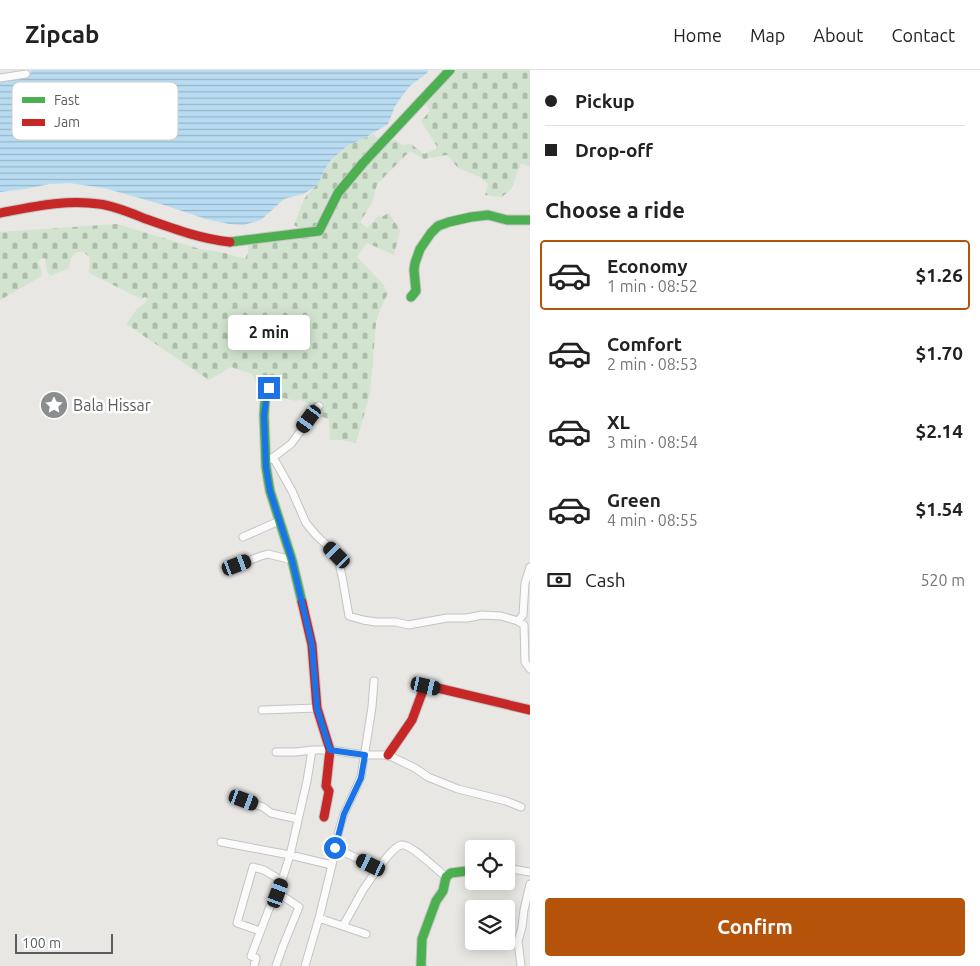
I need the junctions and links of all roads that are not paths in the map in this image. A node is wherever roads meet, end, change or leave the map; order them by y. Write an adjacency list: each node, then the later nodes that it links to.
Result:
1 (450, 70): 4 (street)
2 (26, 74): 3 (street)
3 (0, 78)
4 (0, 213)
5 (530, 220): 6 (street)
6 (411, 297)
7 (272, 379): 10 (street)
8 (318, 406): 9 (street)
9 (274, 457): 10 (street); 16 (street)
10 (266, 464): 11 (street)
11 (279, 521): 12 (street); 13 (street)
12 (243, 537)
13 (292, 560): 14 (street); 19 (street)
14 (237, 565)
15 (530, 567): 16 (street)
16 (524, 625): 17 (street)
17 (530, 669)
18 (374, 681): 25 (street)
19 (317, 708): 20 (street); 23 (street)
20 (262, 710)
21 (530, 710): 26 (street)
22 (312, 750): 23 (street); 24 (street); 30 (street)
23 (330, 750): 25 (street); 29 (street)
24 (276, 752)
25 (365, 755): 26 (street); 32 (street)
26 (388, 755): 28 (street)
27 (244, 800): 30 (street)
28 (521, 807)
29 (324, 818)
30 (298, 819): 33 (street)
31 (221, 842): 33 (street)
32 (335, 848): 34 (street); 35 (street)
33 (290, 855): 34 (street); 40 (street)
34 (332, 865): 43 (street)
35 (378, 868): 39 (street); 44 (street)
36 (515, 870): 38 (street)
37 (465, 871): 39 (street)
38 (530, 872)
39 (446, 877): 50 (street)
40 (282, 881): 42 (street); 45 (street)
41 (530, 884): 51 (street)
42 (278, 893): 45 (street); 48 (street)
43 (319, 918): 44 (street); 49 (street)
44 (342, 926): 46 (street)
45 (260, 931): 47 (street)
46 (366, 934)
47 (254, 966)
48 (276, 966)
49 (305, 966)
50 (421, 966)
51 (520, 966)

